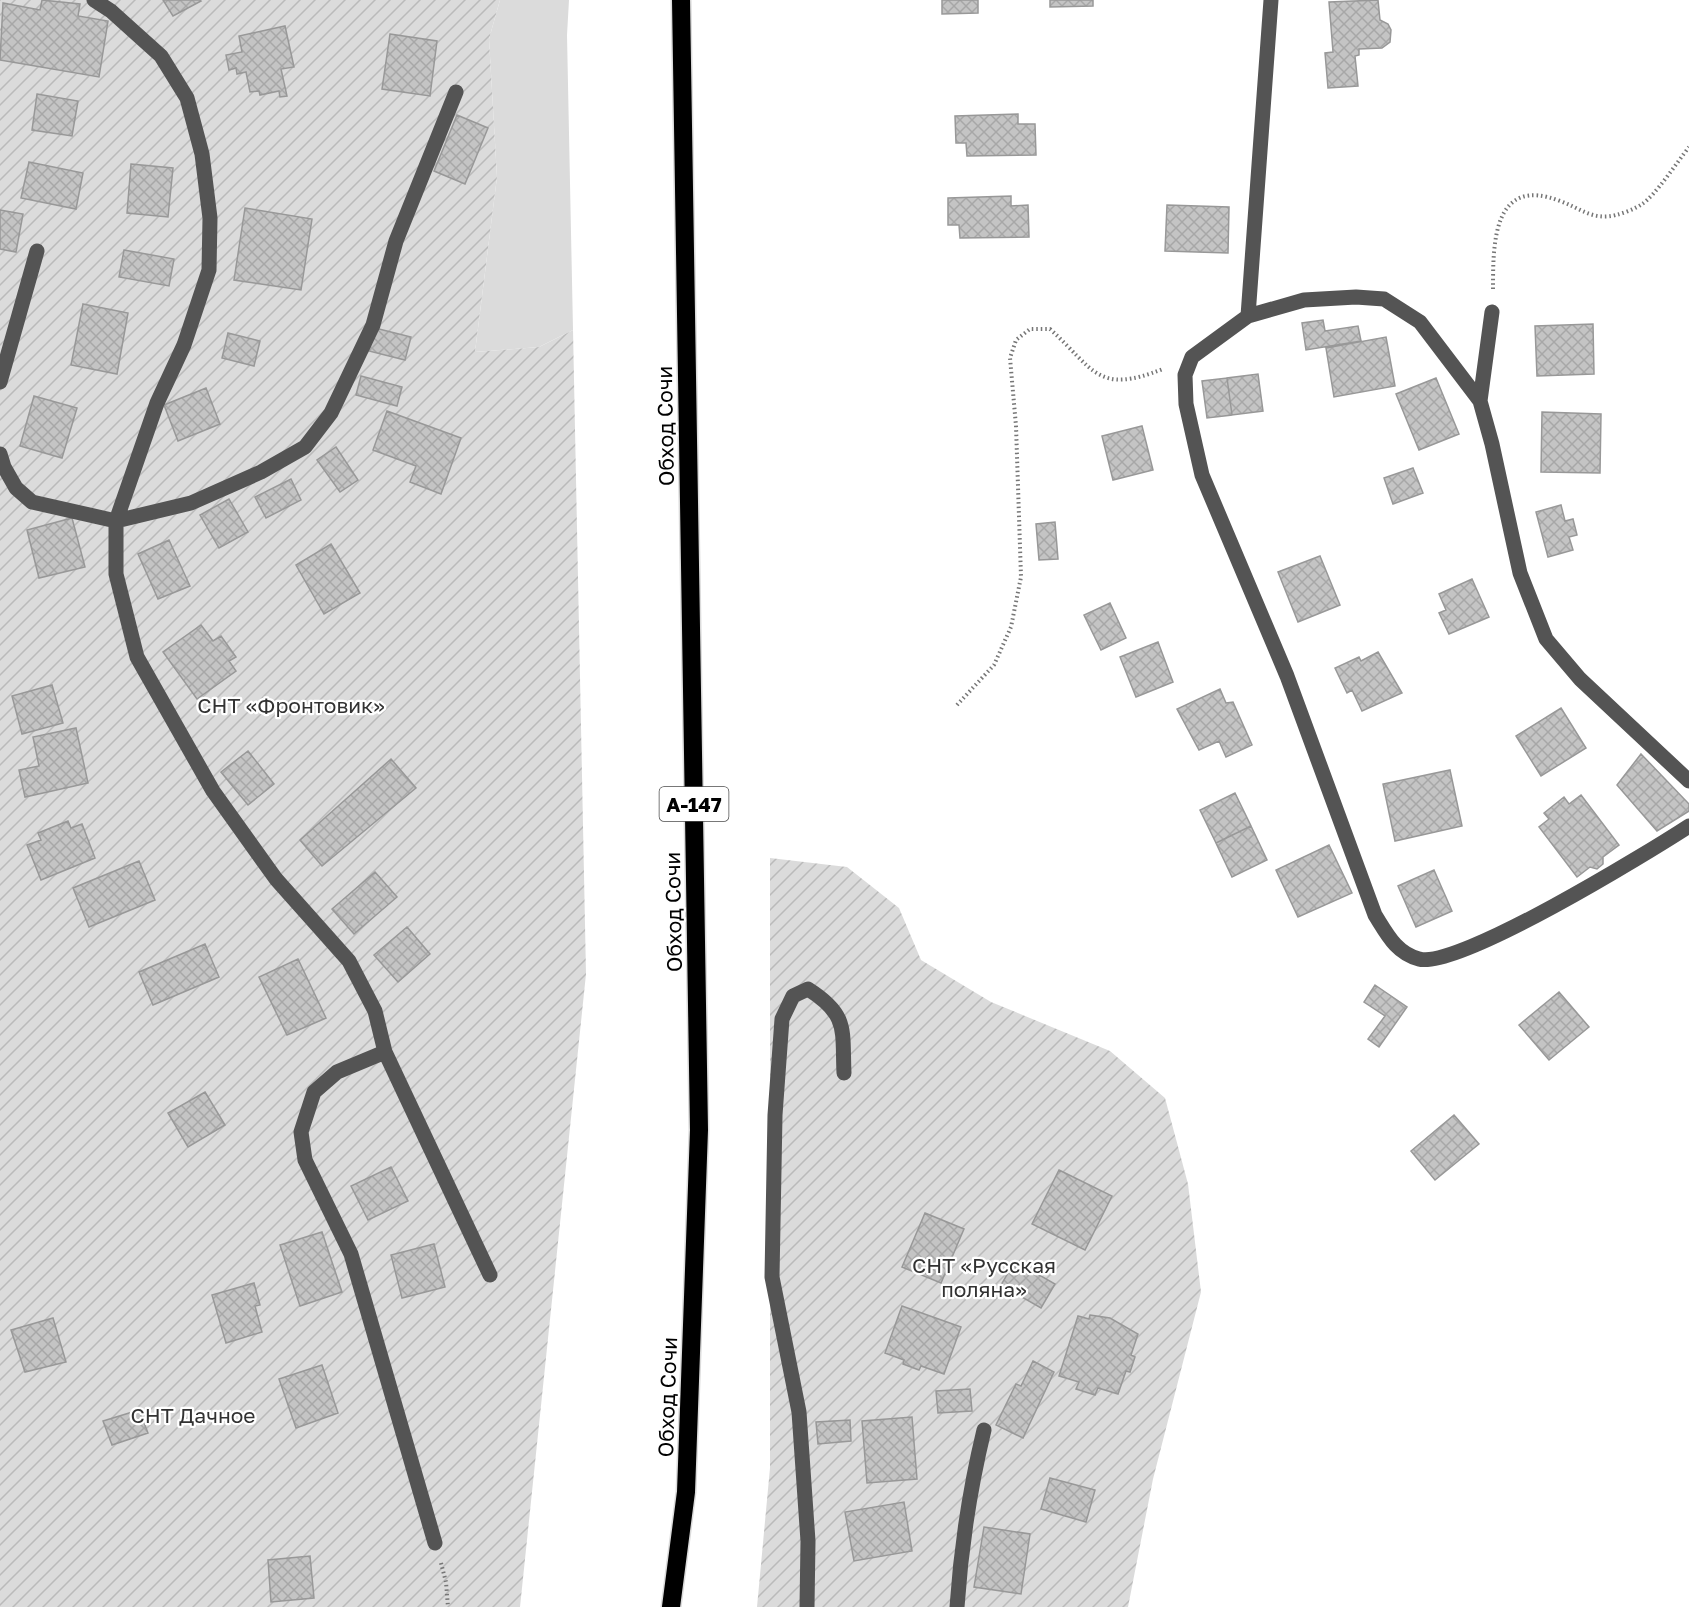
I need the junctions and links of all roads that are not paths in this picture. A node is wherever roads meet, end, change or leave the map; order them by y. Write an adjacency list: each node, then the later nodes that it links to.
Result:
1 (94, 0): 11 (street)
2 (681, 0): 19 (highway, Обход Сочи / А-147)
3 (1271, 0): 7 (street)
4 (456, 92): 11 (street)
5 (37, 251): 8 (street)
6 (1492, 312): 9 (street)
7 (1248, 316): 9 (street); 13 (street)
8 (0, 382)
9 (1480, 401): 12 (street)
10 (0, 453): 11 (street)
11 (116, 521): 14 (street)
12 (1689, 781)
13 (1689, 826)
14 (385, 1052): 16 (street); 18 (street)
15 (844, 1074): 20 (street)
16 (490, 1275)
17 (984, 1430): 21 (street)
18 (435, 1543)
19 (671, 1607)
20 (807, 1607)
21 (957, 1607)

